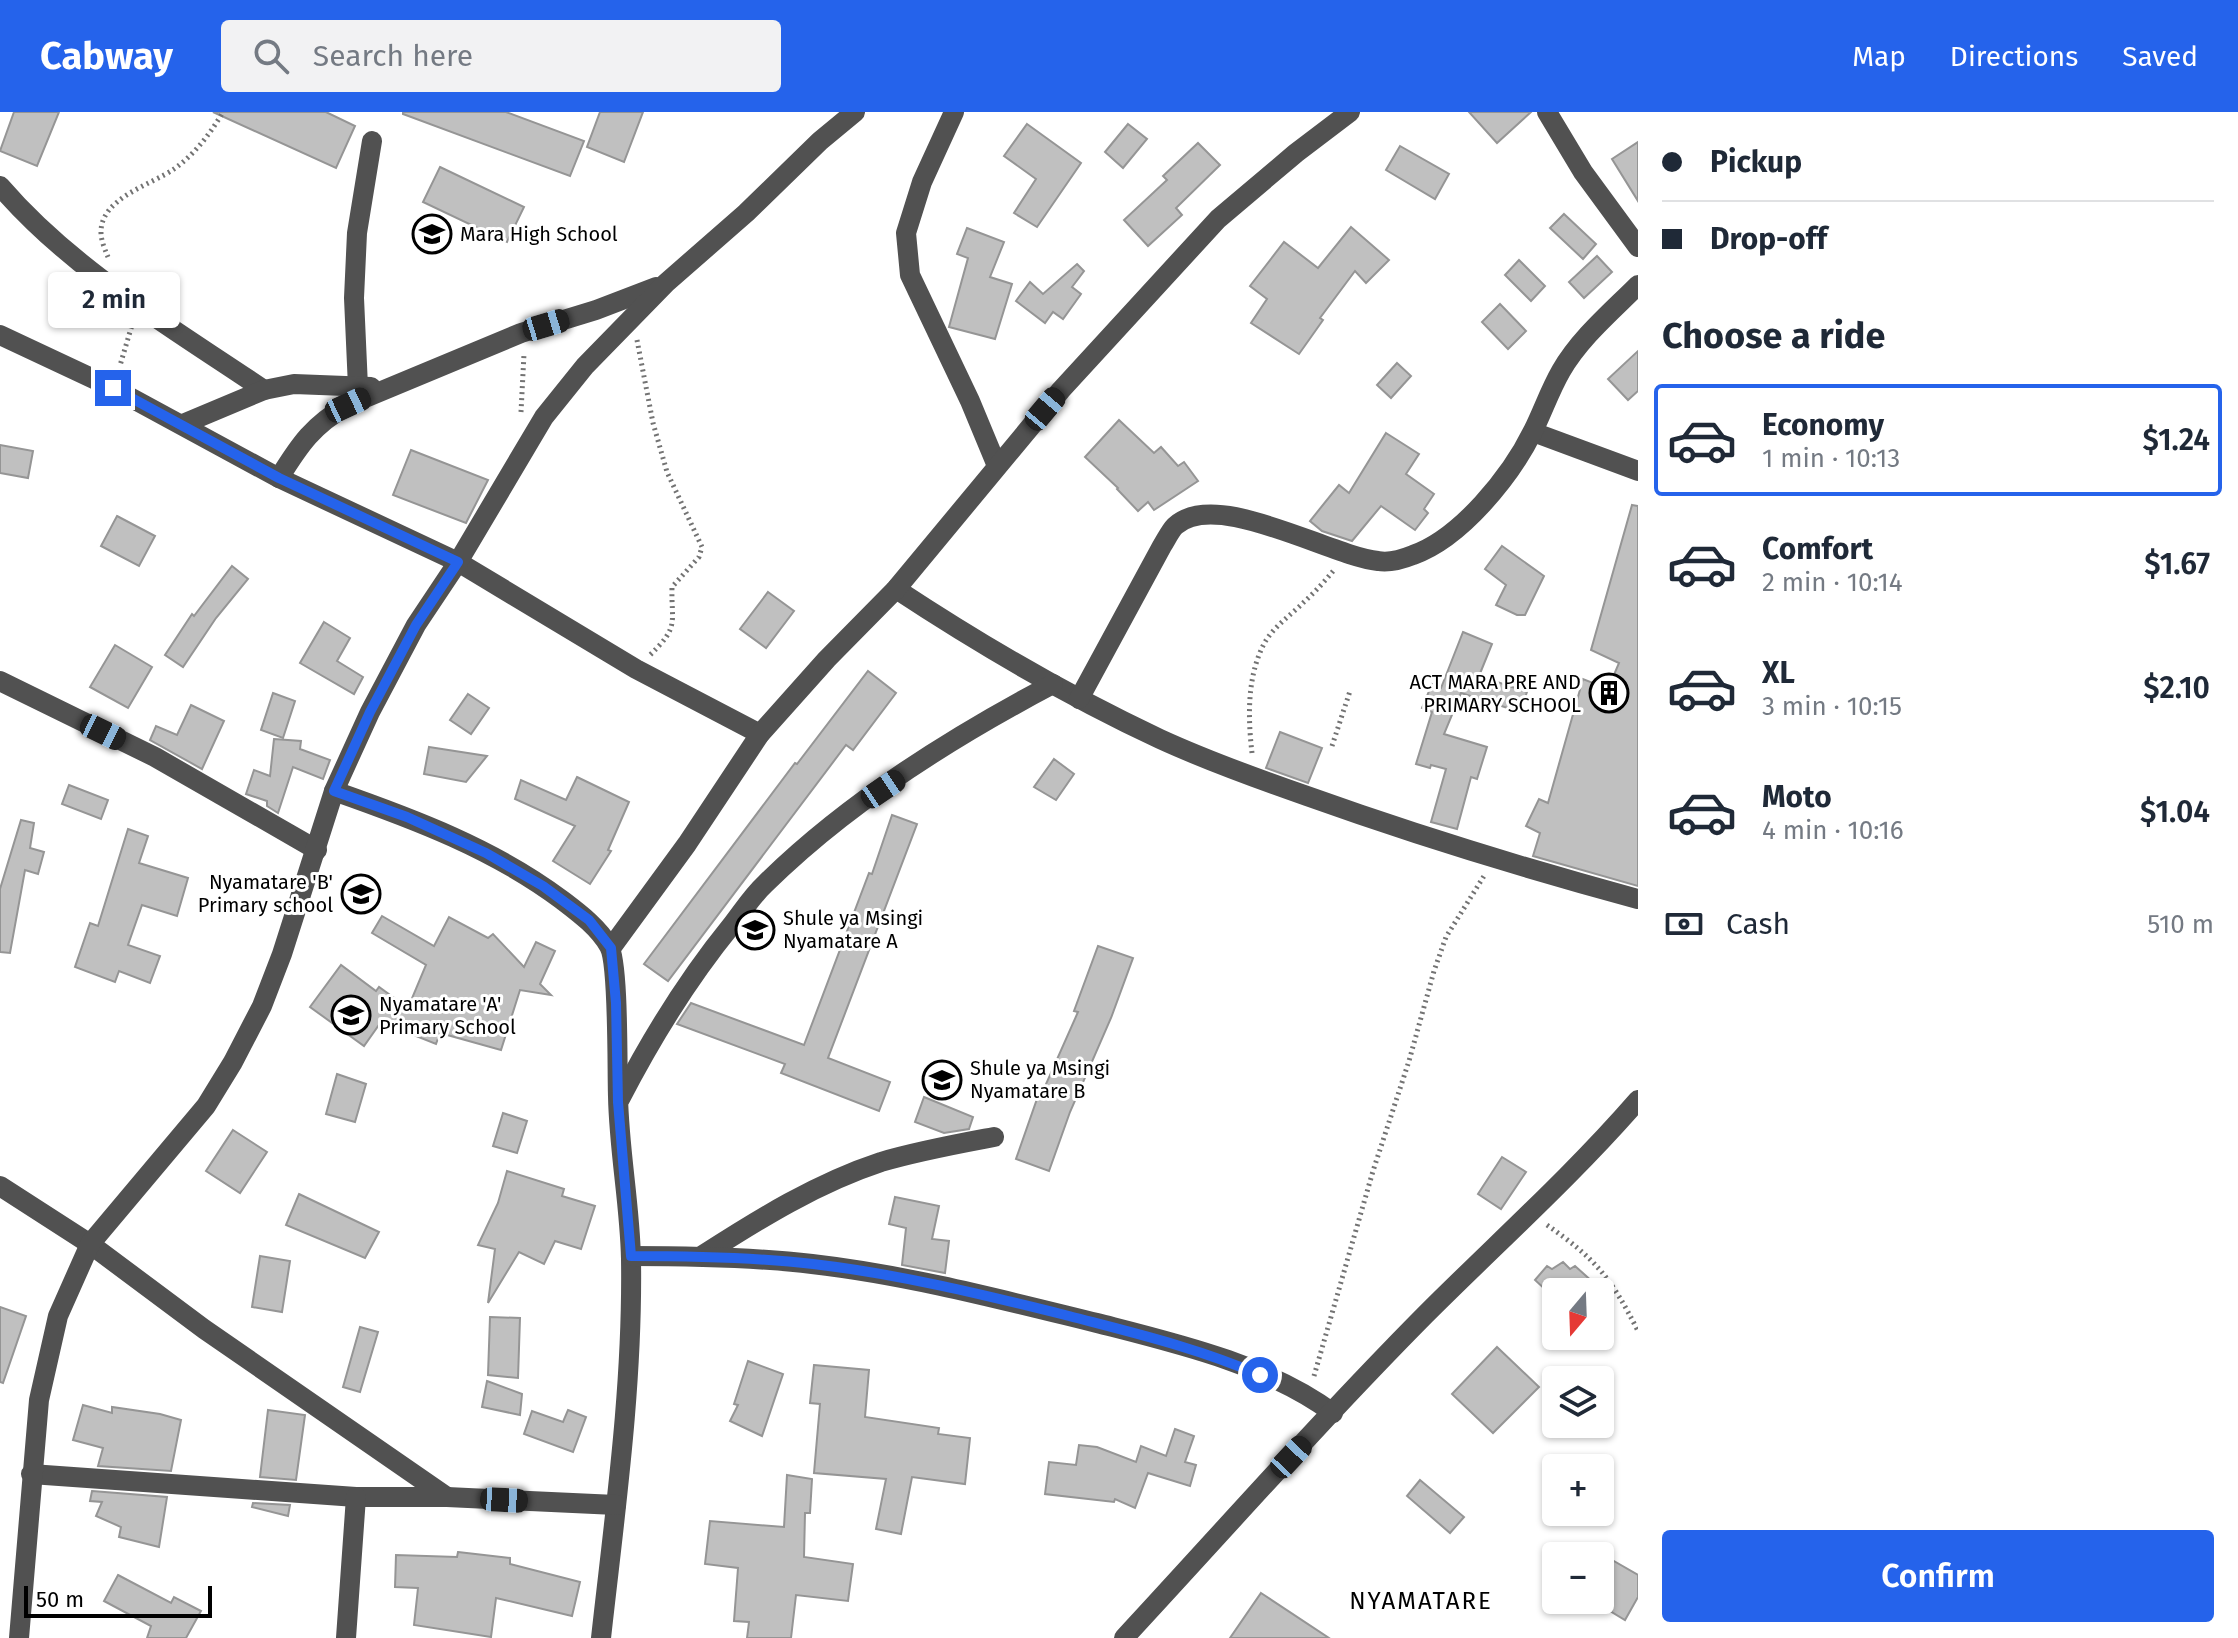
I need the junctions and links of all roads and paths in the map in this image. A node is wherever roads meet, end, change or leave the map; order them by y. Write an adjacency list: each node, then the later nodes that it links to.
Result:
1 (223, 112): 9 (path)
2 (855, 112): 10 (street)
3 (954, 112): 23 (street)
4 (1350, 112): 23 (street)
5 (1547, 112): 8 (street)
6 (372, 141): 16 (street)
7 (0, 186): 12 (street)
8 (1638, 247)
9 (113, 267)
10 (666, 283): 13 (street); 14 (street)
11 (1638, 285): 22 (street)
12 (131, 300): 18 (path); 19 (street)
13 (632, 316): 27 (street); 29 (path)
14 (521, 333): 17 (street); 21 (path)
15 (0, 335): 18 (street)
16 (358, 387): 17 (street); 19 (street)
17 (384, 387): 25 (street)
18 (113, 388): 20 (street)
19 (264, 390): 20 (street)
20 (183, 424): 25 (street)
21 (519, 424)
22 (1533, 432): 24 (street); 26 (street)
23 (997, 466): 28 (street)
24 (1638, 471)
25 (279, 478): 27 (street)
26 (1348, 555): 33 (street); 36 (path)
27 (458, 562): 29 (street); 37 (street)
28 (896, 589): 31 (street); 34 (street)
29 (636, 669): 34 (street)
30 (0, 681): 38 (street)
31 (1053, 684): 33 (street); 43 (street)
32 (1350, 691): 35 (path)
33 (1079, 699): 36 (street)
34 (760, 734): 41 (street)
35 (1332, 746)
36 (1267, 782): 39 (street)
37 (334, 791): 38 (street); 41 (street)
38 (317, 850): 47 (street)
39 (1495, 859): 40 (street); 51 (path)
40 (1638, 899)
41 (611, 948): 43 (street)
42 (1638, 1100): 46 (street)
43 (618, 1102): 49 (street)
44 (994, 1137): 48 (street)
45 (0, 1186): 47 (street)
46 (1531, 1213): 50 (path); 52 (street)
47 (90, 1244): 53 (street); 55 (street)
48 (703, 1255): 49 (street); 51 (street)
49 (631, 1256): 56 (street)
50 (1638, 1331)
51 (1308, 1395): 52 (street)
52 (1333, 1413): 60 (street)
53 (31, 1474): 54 (street); 57 (street)
54 (356, 1497): 55 (street); 58 (street)
55 (447, 1497): 56 (street)
56 (616, 1505): 59 (street)
57 (19, 1638)
58 (346, 1638)
59 (601, 1638)
60 (1124, 1638)

